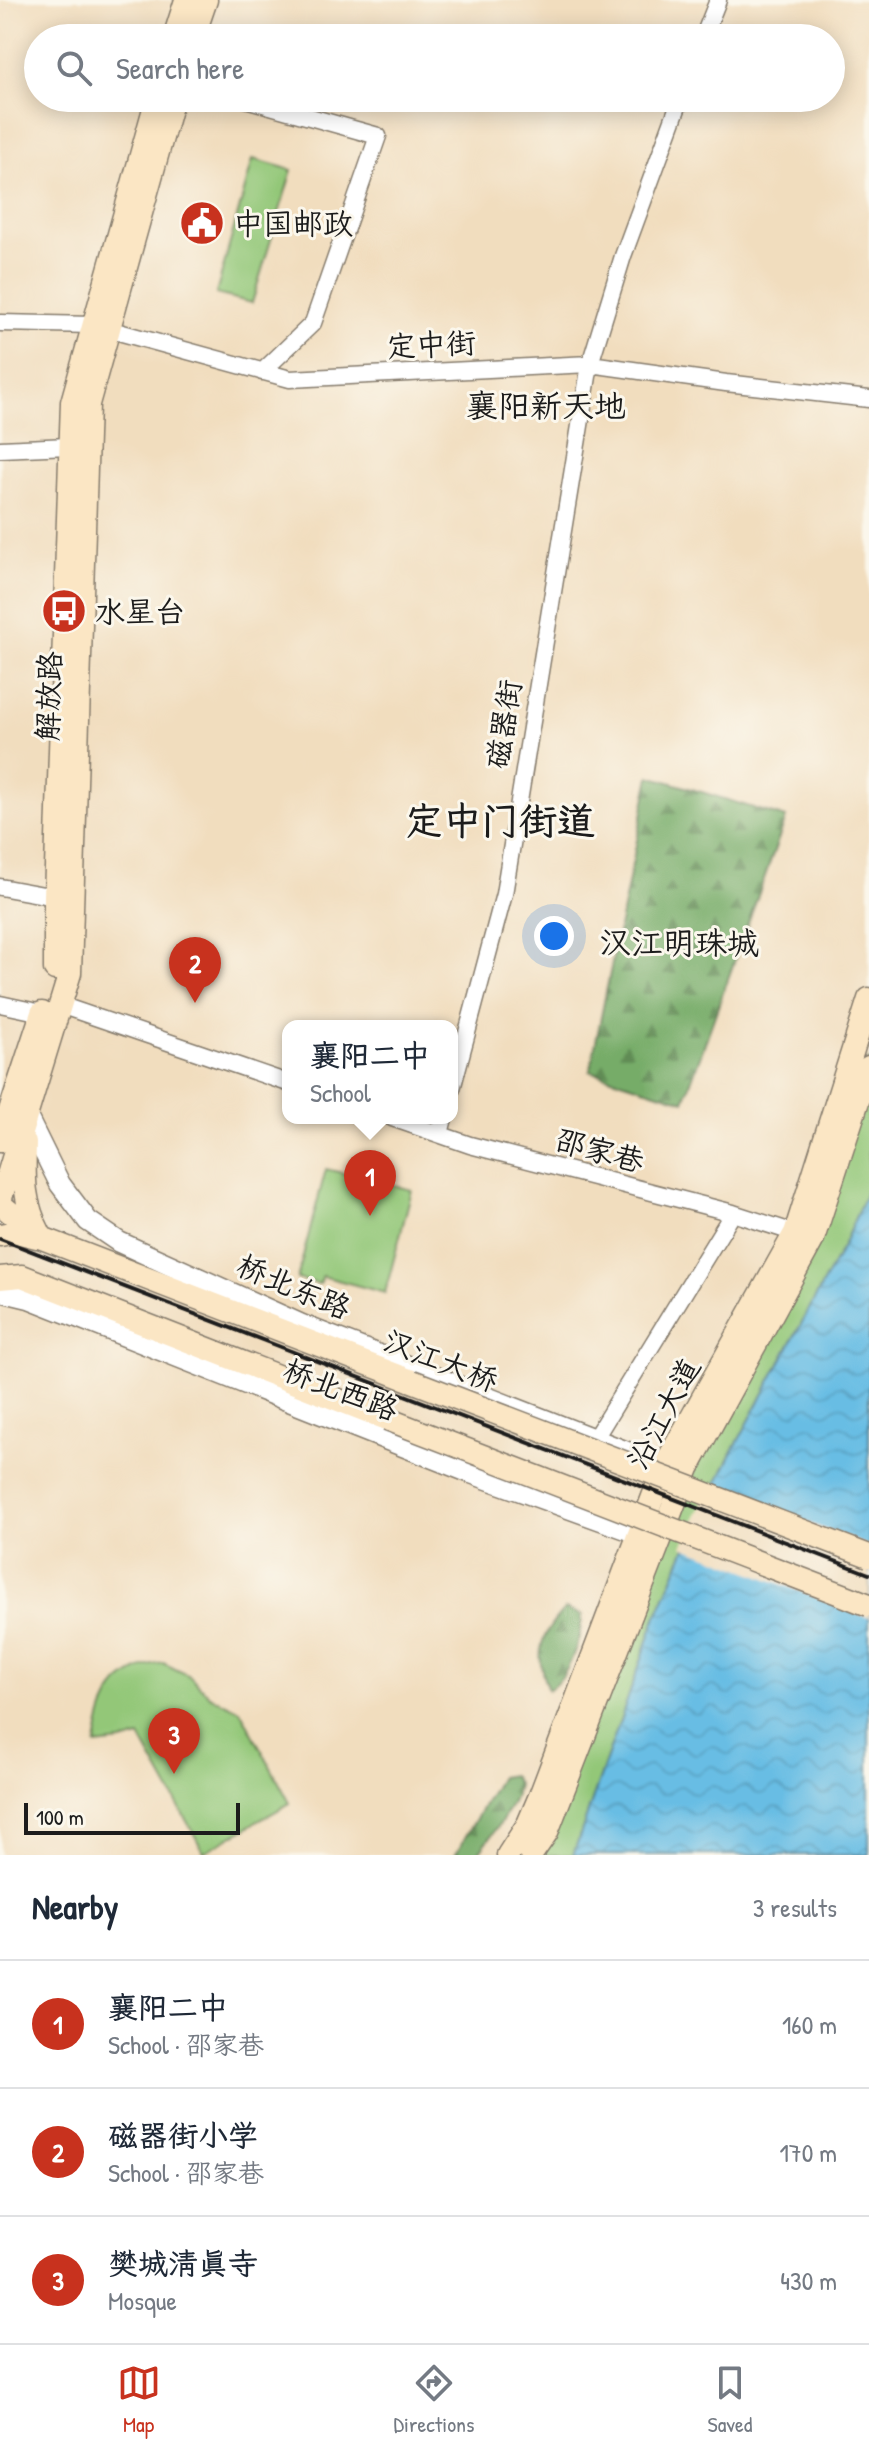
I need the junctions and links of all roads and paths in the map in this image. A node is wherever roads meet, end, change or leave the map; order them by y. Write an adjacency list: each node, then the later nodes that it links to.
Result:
1 (186, 0): 4 (main road)
2 (206, 0): 5 (main road)
3 (718, 0): 6 (street)
4 (178, 24)
5 (198, 24)
6 (709, 24)
7 (154, 112): 12 (main road, 解放路)
8 (169, 112): 12 (main road, 解放路)
9 (292, 112): 14 (street)
10 (676, 112): 13 (street, 磁器街)
11 (0, 323): 12 (street, 定中街)
12 (100, 327): 14 (street, 定中街); 16 (main road, 解放路); 22 (main road, 解放路)
13 (590, 364): 14 (street, 定中街); 15 (street, 定中街); 23 (street, 磁器街)
14 (262, 372)
15 (869, 399)
16 (69, 446): 17 (street); 19 (main road, 解放路)
17 (0, 449)
18 (0, 887): 19 (street)
19 (55, 897): 22 (main road, 解放路)
20 (869, 999): 31 (main road, 沿江大道)
21 (0, 1004): 22 (street)
22 (51, 1009): 25 (street); 26 (main road, 解放路); 28 (main road, 解放路)
23 (458, 1066)
24 (869, 1067): 38 (main road, 沿江大道)
25 (282, 1081)
26 (26, 1115): 29 (main road, 解放路); 33 (main road); 36 (street, 桥北东路)
27 (442, 1126): 30 (street, 邵家巷)
28 (0, 1141)
29 (0, 1202): 33 (main road, 汉江大桥)
30 (733, 1213): 31 (street, 邵家巷); 36 (street)
31 (795, 1233): 37 (main road, 沿江大道)
32 (0, 1235): 33 (main road)
33 (42, 1238): 41 (main road, 汉江大桥, bridge)
34 (11, 1277): 42 (main road, bridge)
35 (0, 1291): 39 (street, 桥北西路)
36 (595, 1438): 37 (street, 桥北东路)
37 (665, 1465): 38 (street, 桥北东路); 39 (main road, 沿江大道)
38 (686, 1475): 40 (main road, 沿江大道)
39 (640, 1533): 40 (street, 桥北西路); 43 (main road, 沿江大道)
40 (661, 1542): 44 (main road, 沿江大道)
41 (869, 1556)
42 (869, 1605)
43 (508, 1855)
44 (531, 1855)

